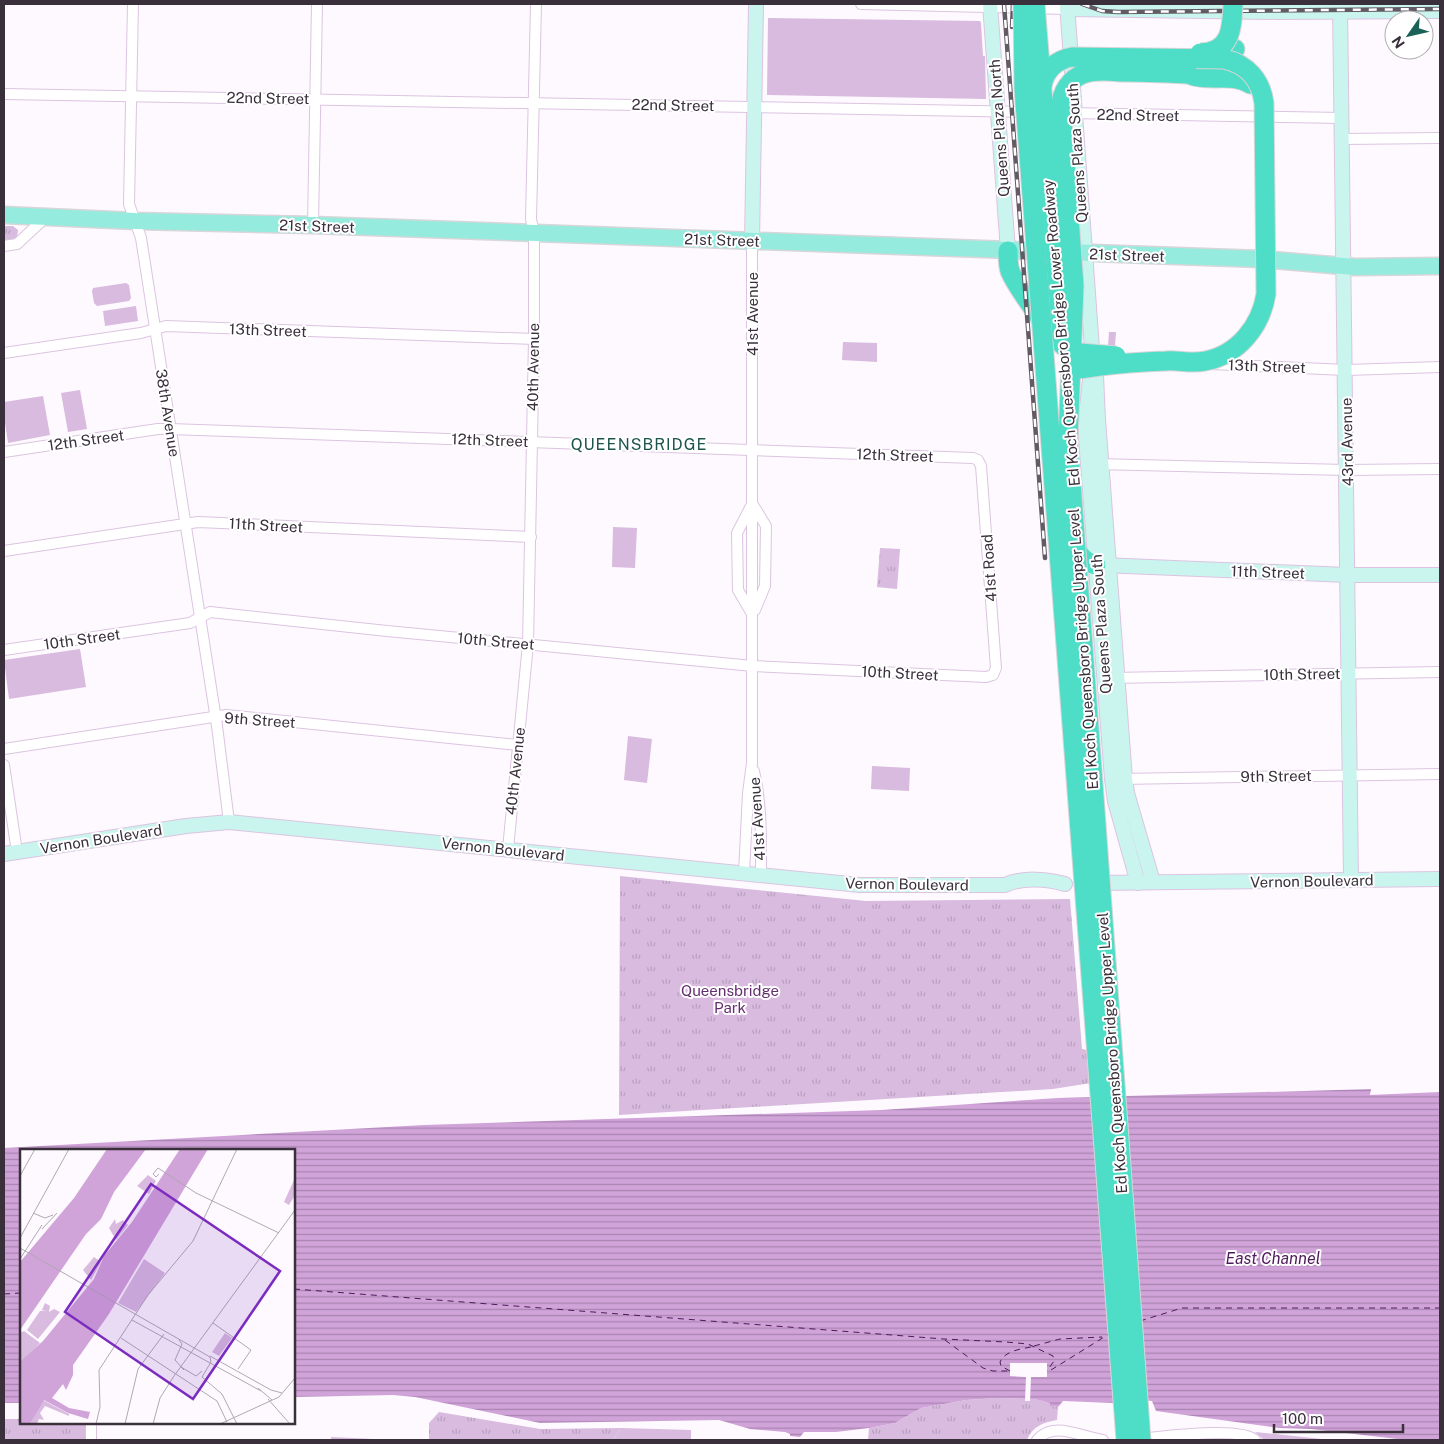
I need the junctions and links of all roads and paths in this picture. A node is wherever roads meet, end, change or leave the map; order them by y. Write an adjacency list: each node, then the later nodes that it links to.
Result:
1 (133, 4): 17 (street, 38th Avenue)
2 (316, 4): 18 (street)
3 (536, 4): 19 (street, 40th Avenue)
4 (756, 4): 20 (main road, 41st Avenue)
5 (861, 4): 10 (street)
6 (1023, 4): 80 (highway, bridge)
7 (1034, 4): 95 (highway, Ed Koch Queensboro Bridge Lower Roadway, bridge)
8 (1233, 4): 44 (highway, bridge)
9 (1243, 4): 15 (highway, Ed Koch Queensboro Bridge Upper Level, bridge)
10 (990, 5): 11 (street); 21 (main road, Queens Plaza North)
11 (1067, 6): 12 (main road); 22 (main road, Queens Plaza South)
12 (1172, 8): 13 (main road)
13 (1340, 8): 14 (main road); 23 (main road, 43rd Avenue)
14 (1440, 11)
15 (1188, 74): 35 (highway); 94 (highway, Ed Koch Queensboro Bridge Upper Level, bridge)
16 (4, 94): 17 (street, 22nd Street)
17 (132, 96): 18 (street, 22nd Street); 28 (street, 38th Avenue)
18 (315, 99): 19 (street, 22nd Street); 29 (street)
19 (534, 103): 20 (street, 22nd Street); 30 (street, 40th Avenue)
20 (754, 106): 21 (street, 22nd Street); 31 (main road, 41st Avenue)
21 (998, 112): 22 (street, 22nd Street); 33 (main road, Queens Plaza North)
22 (1074, 114): 23 (street, 22nd Street); 34 (main road, Queens Plaza South)
23 (1342, 118): 25 (main road, 43rd Avenue)
24 (1440, 138): 25 (street)
25 (1342, 139): 36 (main road, 43rd Avenue)
26 (4, 215): 27 (main road, 21st Street)
27 (46, 217): 28 (main road, 21st Street); 32 (street)
28 (135, 222): 29 (main road, 21st Street); 38 (street, 38th Avenue)
29 (313, 225): 30 (main road, 21st Street)
30 (534, 233): 31 (main road, 21st Street); 39 (street, 40th Avenue)
31 (752, 242): 33 (main road, 21st Street); 47 (street, 41st Avenue)
32 (4, 246)
33 (1008, 252): 34 (main road, 21st Street); 41 (highway)
34 (1085, 253): 35 (main road, 21st Street); 41 (main road, Queens Plaza South)
35 (1261, 259): 36 (main road, 21st Street)
36 (1344, 265): 37 (main road, 21st Street); 43 (main road, 43rd Avenue)
37 (1440, 266)
38 (155, 329): 39 (street, 13th Street); 40 (street, 13th Street); 45 (street, 38th Avenue)
39 (534, 339): 46 (street, 40th Avenue)
40 (4, 353)
41 (1085, 361): 43 (street, 13th Street); 44 (highway, bridge); 50 (main road, Queens Plaza South); 57 (highway)
42 (1440, 367): 43 (street, 13th Street)
43 (1346, 370): 52 (main road, 43rd Avenue)
44 (1055, 418): 80 (highway)
45 (170, 429): 46 (street, 12th Street); 48 (street, 12th Street); 54 (street, 38th Avenue)
46 (532, 441): 47 (street, 12th Street); 55 (street, 40th Avenue)
47 (752, 449): 49 (street, 12th Street); 53 (street, 41st Avenue)
48 (4, 452)
49 (978, 460): 67 (street, 41st Road)
50 (1095, 464): 52 (street); 57 (main road, Queens Plaza South)
51 (1440, 469): 52 (street)
52 (1347, 470): 58 (main road, 43rd Avenue)
53 (752, 503): 60 (street, 41st Avenue); 60 (street, 41st Avenue)
54 (185, 524): 55 (street, 11th Street); 56 (street, 11th Street); 61 (street, 38th Avenue)
55 (531, 537): 62 (street, 40th Avenue)
56 (4, 551)
57 (1103, 565): 58 (main road, 11th Street); 68 (main road, Queens Plaza South)
58 (1348, 575): 59 (main road, 11th Street); 66 (main road, 43rd Avenue)
59 (1440, 575)
60 (753, 615): 64 (street, 41st Avenue)
61 (199, 618): 62 (street, 10th Street); 63 (street, 10th Street); 69 (street, 38th Avenue)
62 (528, 644): 64 (street, 10th Street); 70 (street, 40th Avenue)
63 (4, 650)
64 (753, 666): 67 (street, 10th Street); 72 (street, 41st Avenue)
65 (1440, 672): 66 (street, 10th Street)
66 (1350, 673): 68 (street, 10th Street); 75 (main road, 43rd Avenue)
67 (993, 675)
68 (1111, 678): 76 (main road, Queens Plaza South)
69 (215, 717): 70 (street, 9th Street); 71 (street, 9th Street); 77 (street, 38th Avenue)
70 (518, 745): 78 (street, 40th Avenue)
71 (4, 749)
72 (752, 763): 81 (street, 41st Avenue); 82 (street, 41st Avenue)
73 (4, 765): 79 (street)
74 (1440, 774): 75 (street, 9th Street)
75 (1351, 775): 76 (street, 9th Street); 84 (main road, 43rd Avenue)
76 (1119, 779): 85 (main road, Queens Plaza South); 86 (main road, Queens Plaza South)
77 (229, 822): 78 (main road, Vernon Boulevard); 79 (main road, Vernon Boulevard)
78 (508, 849): 81 (main road, Vernon Boulevard)
79 (10, 853)
80 (1086, 862): 92 (highway, bridge); 93 (highway, Ed Koch Queensboro Bridge Upper Level)
81 (744, 873): 82 (main road, Vernon Boulevard)
82 (760, 875): 86 (main road, Vernon Boulevard)
83 (1440, 879): 84 (main road, Vernon Boulevard)
84 (1352, 880): 85 (main road, Vernon Boulevard)
85 (1153, 882): 86 (main road, Vernon Boulevard)
86 (1138, 883)
87 (91, 1424): 88 (street)
88 (91, 1440)
89 (1037, 1440): 90 (street)
90 (1103, 1440)
91 (1120, 1440): 96 (street)
92 (1126, 1440)
93 (1131, 1440)
94 (1141, 1440)
95 (1145, 1440)
96 (1255, 1440)

